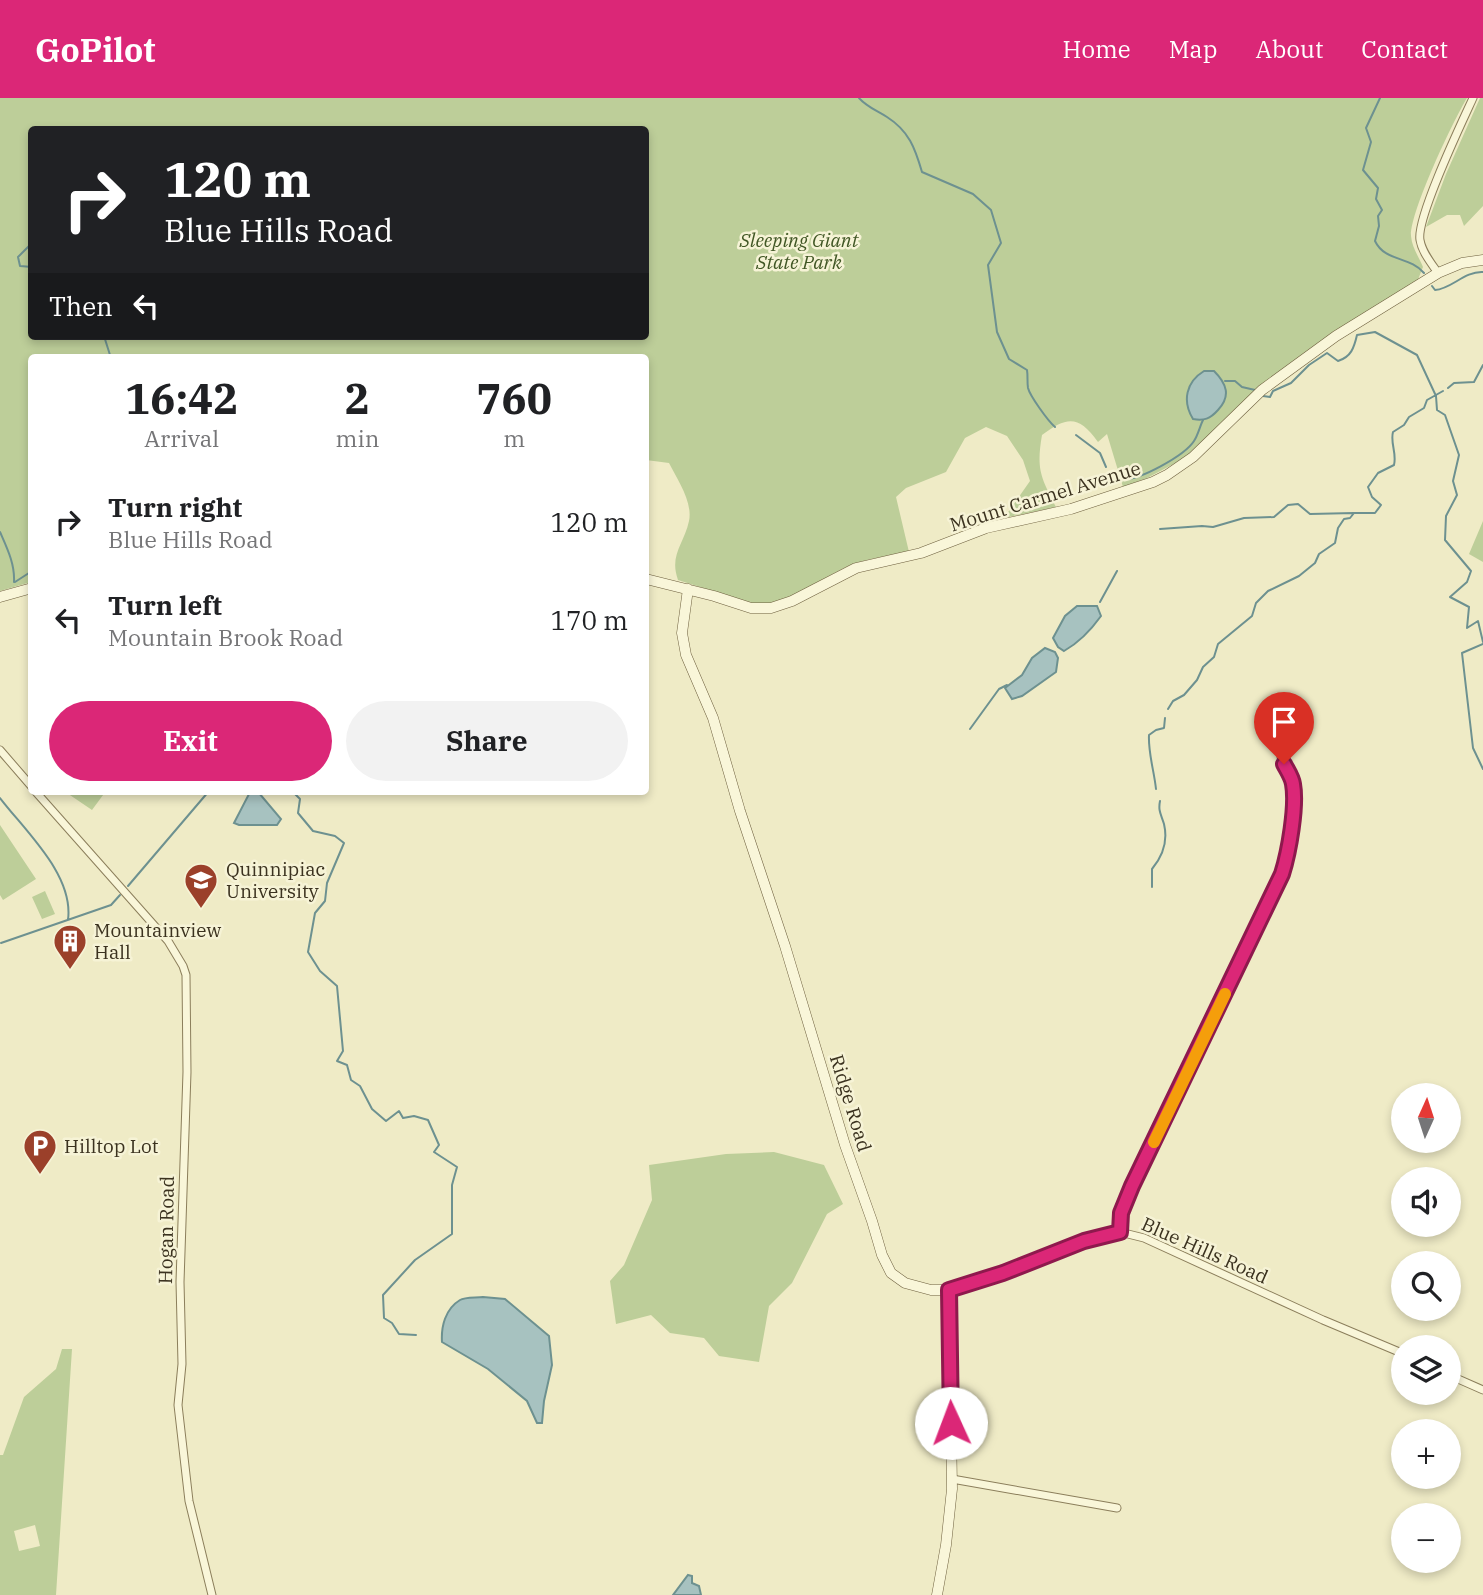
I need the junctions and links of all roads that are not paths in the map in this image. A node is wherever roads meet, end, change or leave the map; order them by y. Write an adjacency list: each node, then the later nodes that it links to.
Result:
1 (1473, 98): 3 (street)
2 (1483, 260): 3 (street, Mount Carmel Avenue)
3 (1438, 273): 6 (street, Mount Carmel Avenue)
4 (649, 580): 6 (street, Mount Carmel Avenue)
5 (28, 589): 7 (street)
6 (688, 589): 13 (street, Ridge Road)
7 (0, 597)
8 (0, 750): 10 (street, Hogan Road)
9 (1281, 757): 12 (street)
10 (28, 783)
11 (38, 795): 19 (street, Hogan Road)
12 (1120, 1232): 13 (street, Blue Hills Road); 14 (street, Blue Hills Road)
13 (949, 1290): 17 (street)
14 (1391, 1349)
15 (1461, 1380): 16 (street)
16 (1483, 1390)
17 (952, 1479): 18 (street); 20 (street)
18 (1117, 1508)
19 (212, 1595)
20 (937, 1595)

